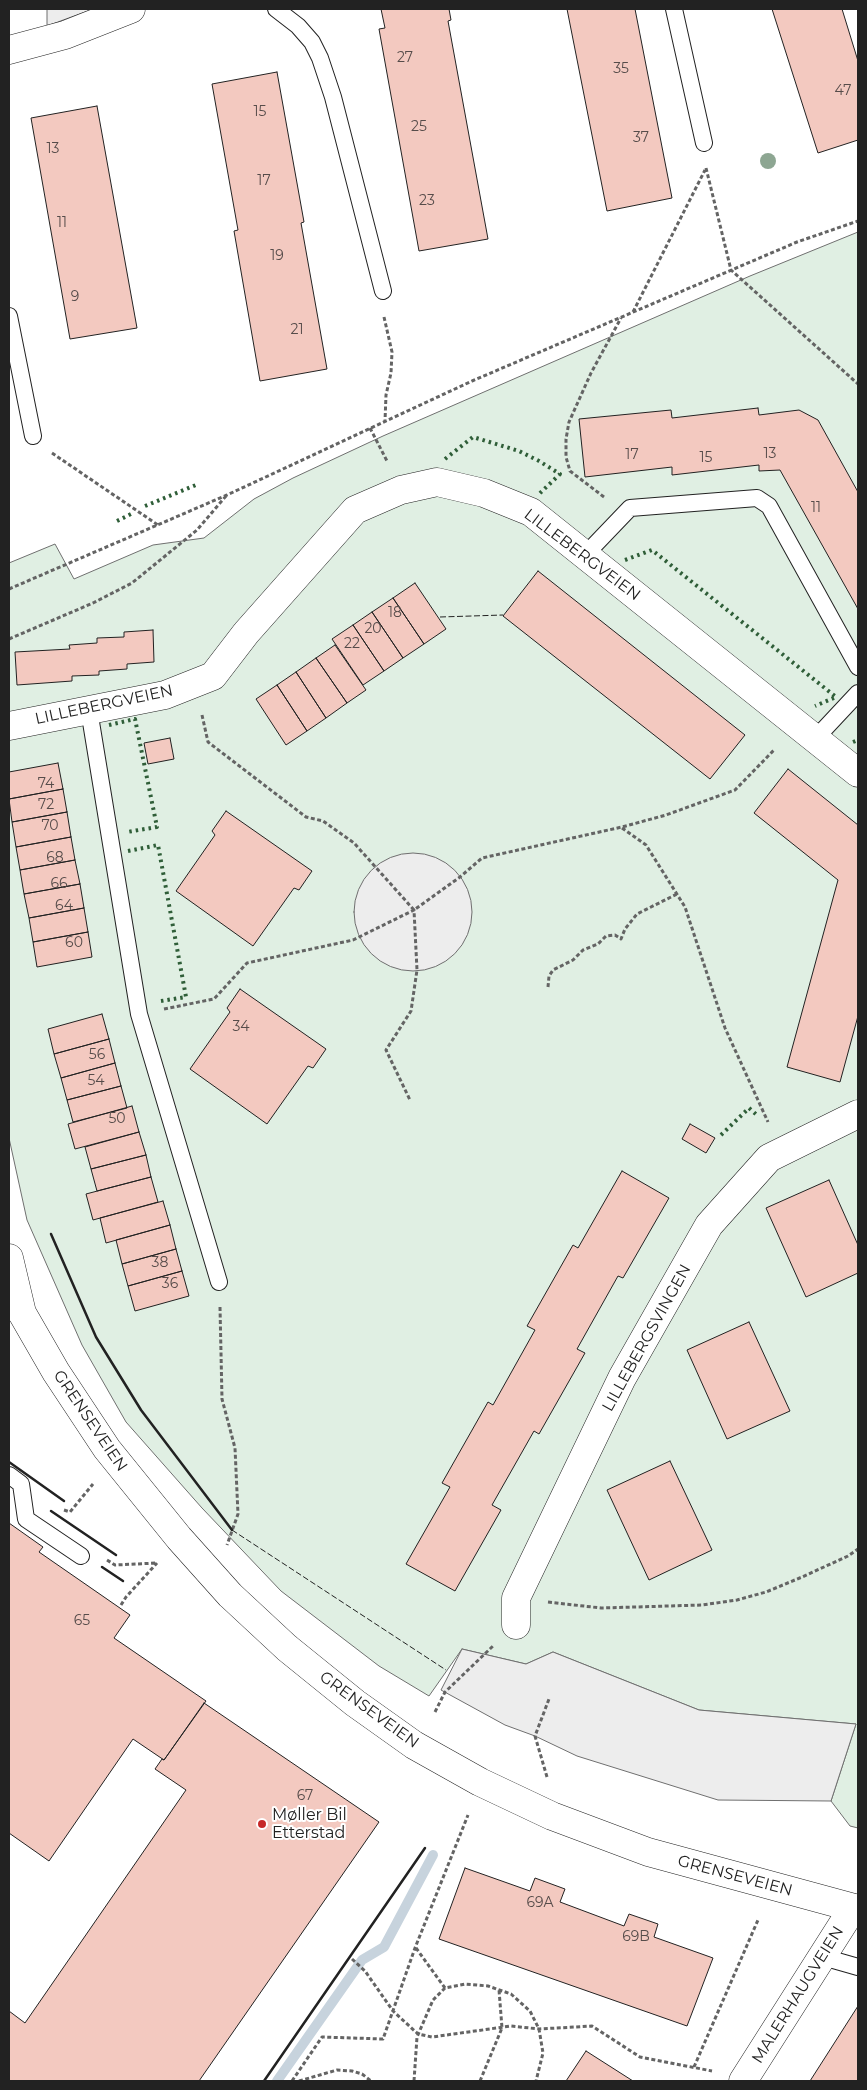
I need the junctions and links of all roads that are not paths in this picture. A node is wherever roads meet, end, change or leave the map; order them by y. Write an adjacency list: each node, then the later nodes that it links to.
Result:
1 (131, 9): 4 (street)
2 (276, 9): 6 (lane)
3 (674, 9): 5 (lane)
4 (9, 50)
5 (704, 142)
6 (383, 291)
7 (9, 316): 8 (lane)
8 (33, 436)
9 (585, 555): 10 (lane); 12 (street, LILLEBERGVEIEN); 14 (street, LILLEBERGVEIEN)
10 (858, 666)
11 (858, 693): 14 (lane)
12 (89, 710): 13 (street, LILLEBERGVEIEN); 18 (lane)
13 (16, 724)
14 (806, 731): 15 (street, LILLEBERGVEIEN)
15 (858, 773)
16 (858, 1114): 22 (street, LILLEBERGSVINGEN)
17 (9, 1258): 19 (street, GRENSEVEIEN)
18 (219, 1282)
19 (15, 1306): 23 (street, GRENSEVEIEN)
20 (9, 1475): 21 (lane)
21 (81, 1556)
22 (516, 1612)
23 (856, 1909): 24 (street, MALERHAUGVEIEN)
24 (823, 1957): 25 (lane); 26 (street, MALERHAUGVEIEN)
25 (858, 1967)
26 (743, 2081)

